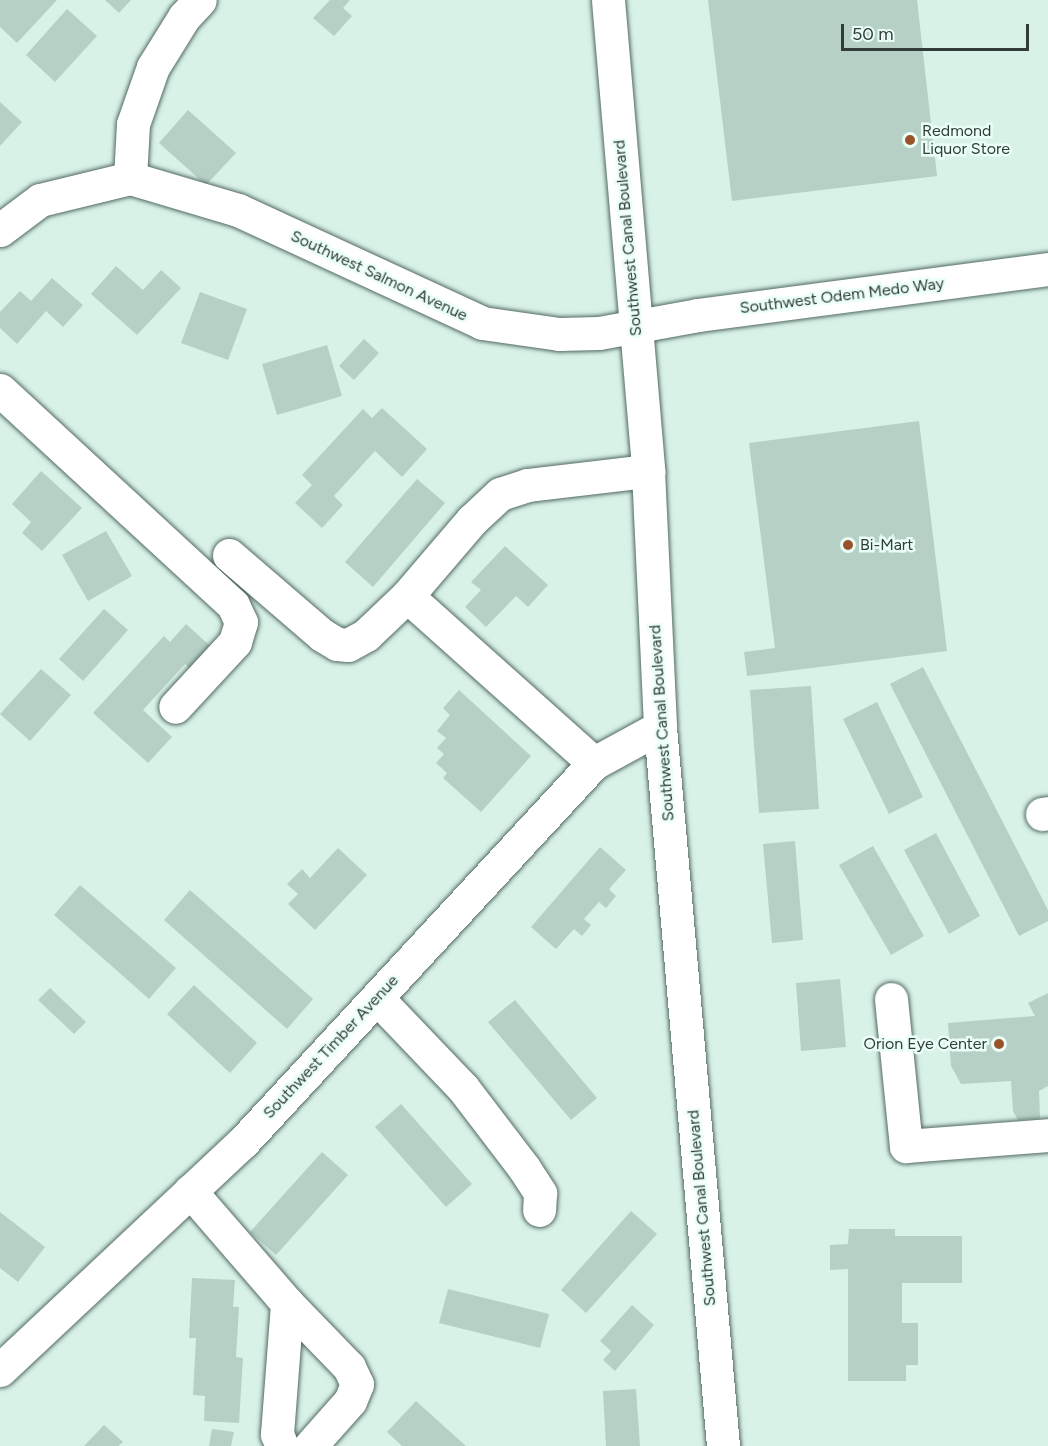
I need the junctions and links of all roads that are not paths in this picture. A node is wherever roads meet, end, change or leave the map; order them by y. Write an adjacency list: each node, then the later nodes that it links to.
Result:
1 (200, 0): 3 (main road)
2 (608, 0): 6 (main road, Southwest Canal Boulevard)
3 (130, 178): 4 (main road); 6 (main road, Southwest Salmon Avenue)
4 (0, 230)
5 (1048, 270): 6 (main road, Southwest Odem Medo Way)
6 (636, 327): 8 (main road, Southwest Canal Boulevard)
7 (0, 390): 11 (main road)
8 (648, 471): 10 (main road); 12 (main road, Southwest Canal Boulevard)
9 (229, 555): 10 (main road)
10 (407, 596): 13 (main road)
11 (175, 707)
12 (660, 727): 13 (main road, Southwest Timber Avenue); 23 (main road, Southwest Canal Boulevard)
13 (594, 763): 14 (main road, Southwest Timber Avenue)
14 (377, 998): 17 (main road, Southwest Timber Avenue); 18 (main road)
15 (891, 999): 16 (main road)
16 (1048, 1135)
17 (190, 1191): 19 (main road); 20 (main road, Southwest Timber Avenue)
18 (539, 1210)
19 (287, 1303): 21 (main road); 22 (main road)
20 (0, 1370)
21 (282, 1446)
22 (310, 1446)
23 (723, 1446)

